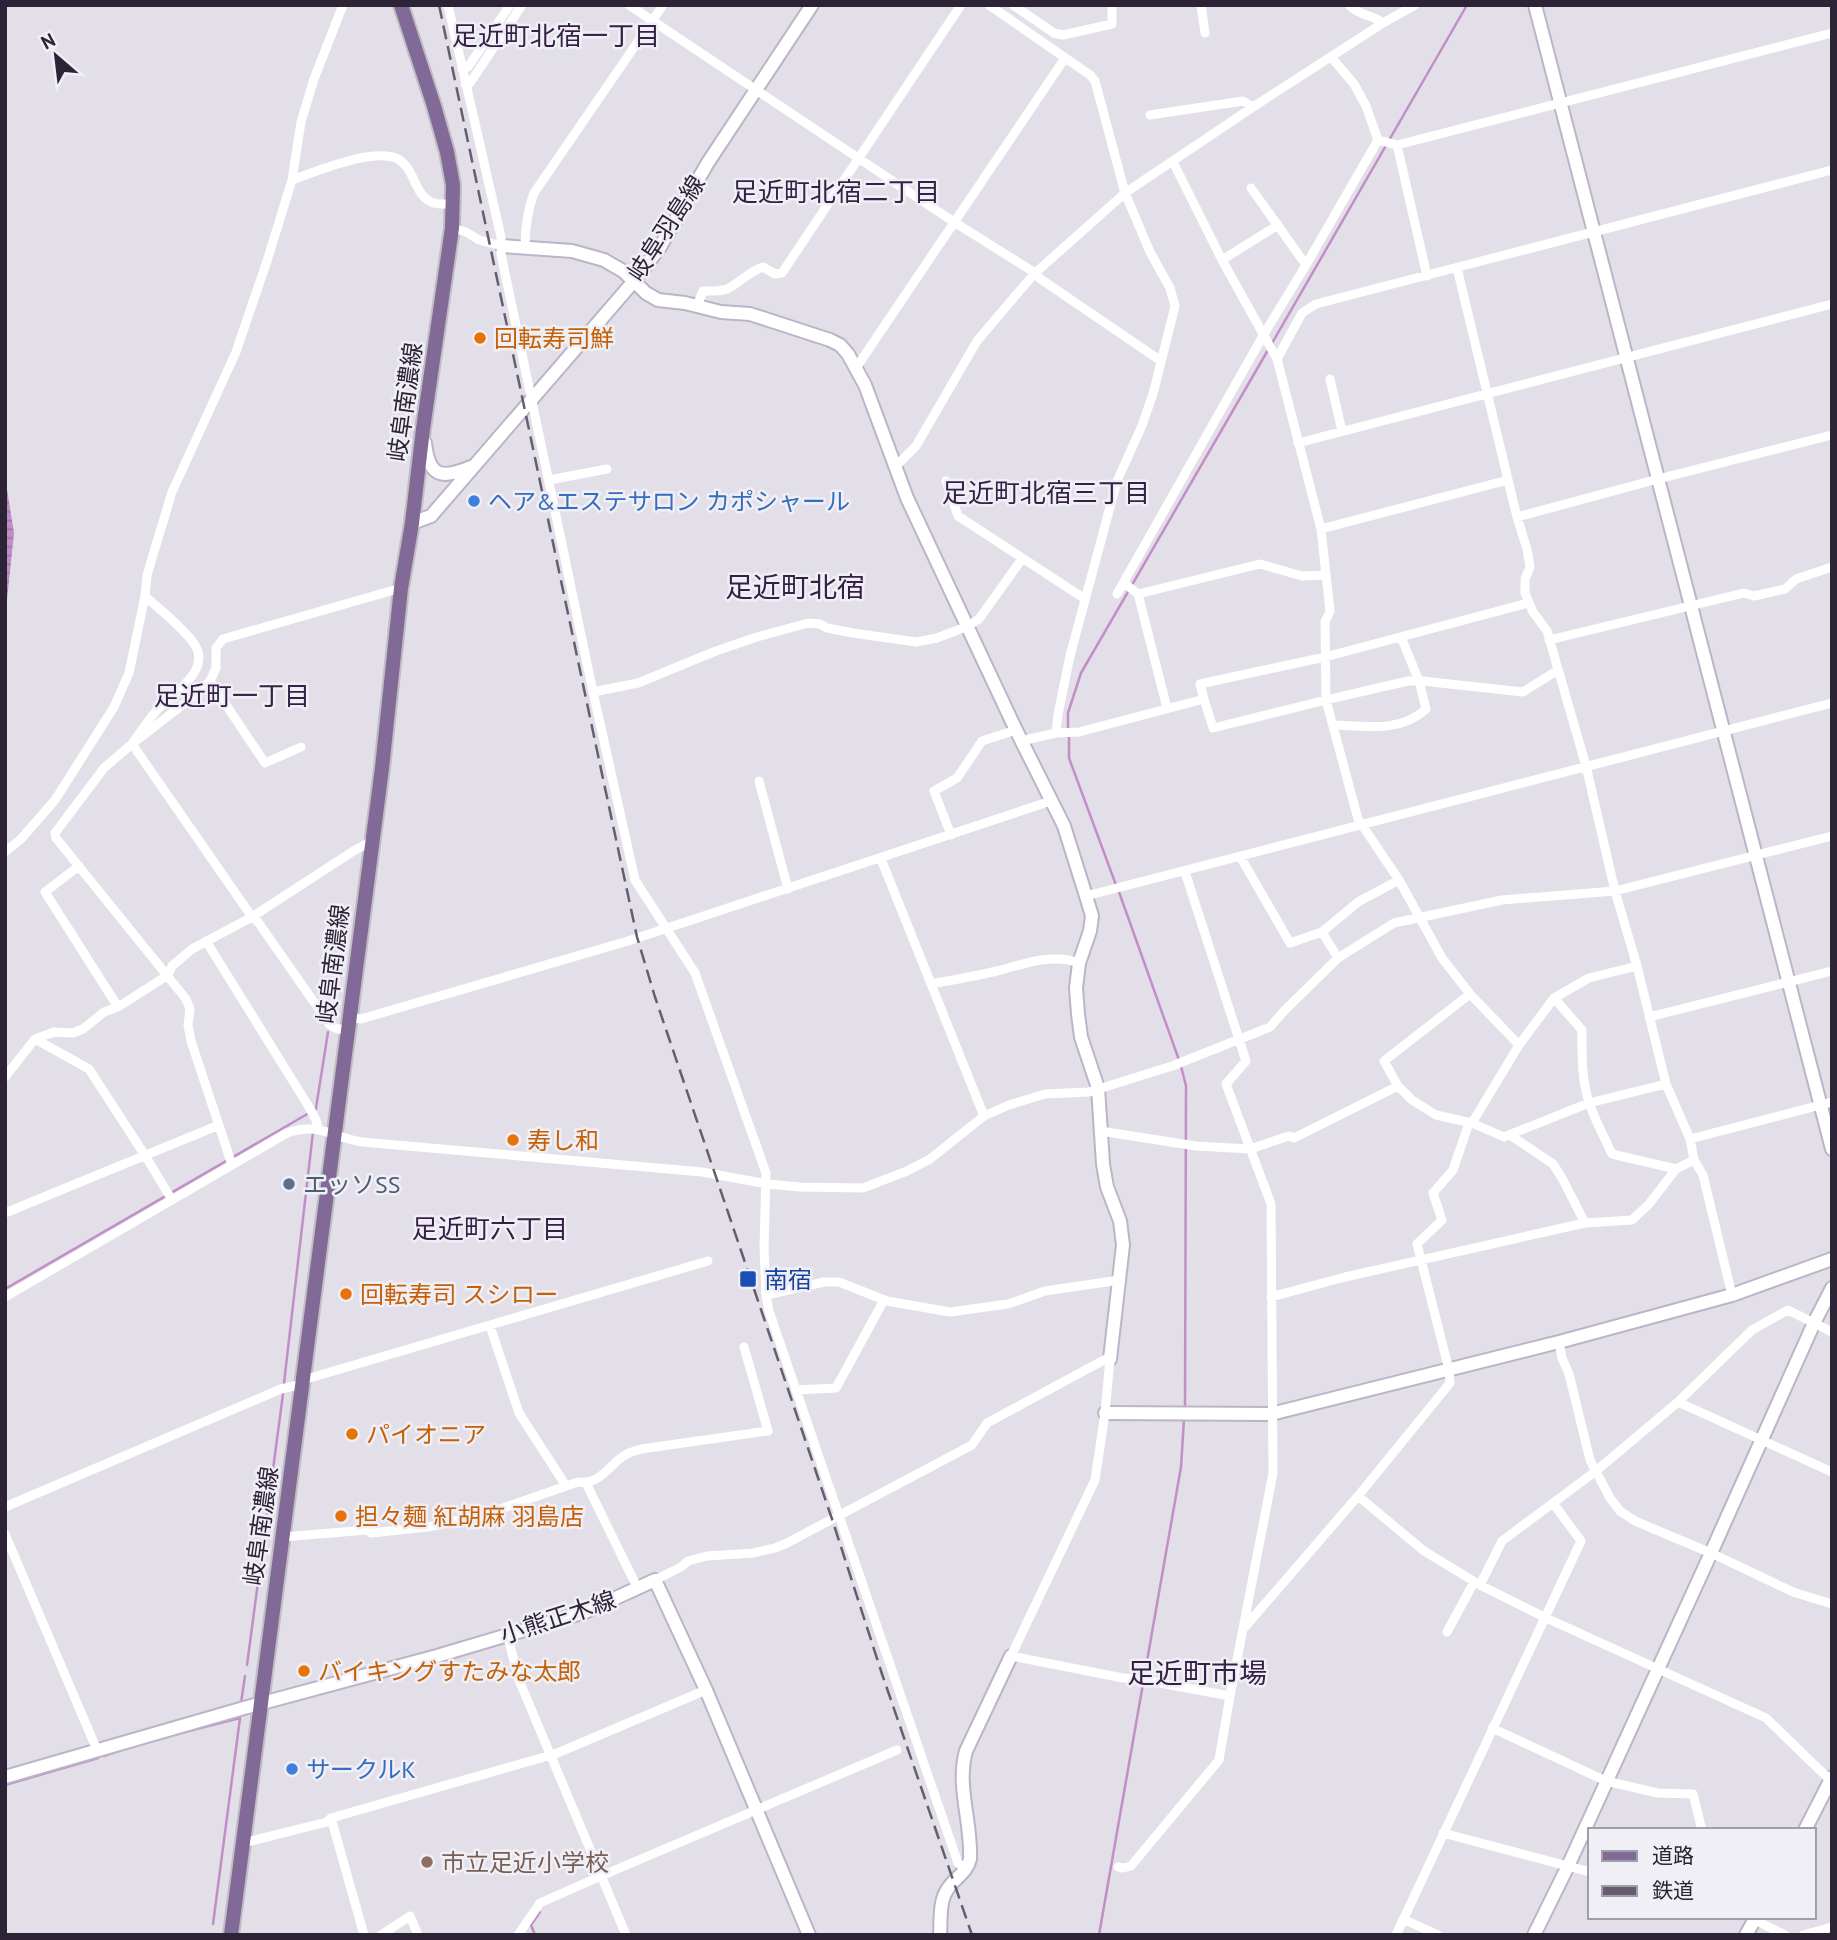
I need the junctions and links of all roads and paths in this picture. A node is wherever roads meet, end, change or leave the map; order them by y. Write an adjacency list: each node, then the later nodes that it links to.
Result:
1 (343, 5): 34 (street)
2 (401, 5): 37 (main road, 岐阜南濃線)
3 (448, 5): 23 (street)
4 (510, 5): 23 (street)
5 (522, 5): 24 (street)
6 (629, 5): 17 (street)
7 (663, 5): 17 (street)
8 (812, 5): 25 (street, 岐阜羽島線)
9 (961, 5): 31 (street)
10 (989, 5): 22 (street)
11 (1112, 5): 16 (street)
12 (1201, 5): 19 (street)
13 (1349, 5): 18 (street)
14 (1415, 5): 18 (street)
15 (1535, 5): 26 (street)
16 (1016, 6)
17 (652, 21): 25 (street); 43 (street)
18 (1383, 23): 21 (street)
19 (1205, 33)
20 (1832, 33): 26 (street)
21 (1331, 57): 27 (street); 29 (street)
22 (1065, 58): 36 (street); 38 (street)
23 (462, 69): 24 (street)
24 (465, 84): 42 (street)
25 (755, 90): 31 (street); 49 (street, 岐阜羽島線)
26 (1560, 105): 30 (street); 41 (street)
27 (1253, 107): 28 (street); 32 (street)
28 (1150, 115)
29 (1378, 140): 30 (street); 45 (street)
30 (1397, 145): 48 (street)
31 (859, 159): 38 (street); 51 (street)
32 (1174, 162): 36 (street); 44 (street)
33 (1832, 170): 41 (street)
34 (292, 180): 37 (street); 81 (street)
35 (1251, 188): 39 (street)
36 (1125, 194): 47 (street); 55 (street)
37 (453, 204): 40 (main road, 岐阜南濃線)
38 (954, 222): 47 (street); 56 (street)
39 (1278, 225): 44 (street); 45 (street)
40 (452, 228): 42 (street); 60 (main road, 岐阜南濃線)
41 (1593, 231): 46 (street); 53 (street)
42 (502, 246): 43 (street); 59 (street)
43 (525, 248): 49 (street)
44 (1222, 260): 52 (street)
45 (1306, 265): 52 (street)
46 (1457, 268): 48 (street); 58 (street)
47 (1034, 274): 55 (street); 65 (street)
48 (1427, 276): 54 (street)
49 (634, 281): 51 (street); 59 (street, 岐阜羽島線)
50 (1832, 304): 53 (street)
51 (696, 306): 56 (street)
52 (1264, 334): 54 (street); 77 (street)
53 (1627, 358): 58 (street); 67 (street)
54 (1277, 359): 63 (street)
55 (1161, 361): 82 (street)
56 (856, 368): 65 (street)
57 (1330, 379): 61 (street)
58 (1487, 394): 61 (street); 69 (street)
59 (532, 400): 64 (street, 岐阜羽島線); 68 (street)
60 (423, 429): 64 (street); 72 (main road, 岐阜南濃線)
61 (1342, 431): 63 (street)
62 (1832, 435): 67 (street)
63 (1298, 443): 73 (street)
64 (475, 465): 72 (street, 岐阜羽島線)
65 (896, 466): 85 (street)
66 (607, 469): 68 (street)
67 (1658, 479): 71 (street); 84 (street)
68 (549, 480): 92 (street)
69 (1508, 480): 71 (street); 73 (street)
70 (946, 481): 74 (street)
71 (1517, 517): 83 (street)
72 (412, 523): 78 (main road, 岐阜南濃線)
73 (1321, 529): 76 (street)
74 (1022, 559): 82 (street); 85 (street)
75 (1832, 567): 84 (street)
76 (1326, 575): 80 (street); 88 (street)
77 (1124, 583): 79 (street); 80 (street)
78 (401, 588): 90 (street); 109 (main road, 岐阜南濃線)
79 (1117, 594)
80 (1138, 594): 96 (street)
81 (145, 596): 101 (street); 110 (street)
82 (1085, 599): 99 (street)
83 (1528, 603): 86 (street); 87 (street)
84 (1691, 605): 87 (street); 98 (street)
85 (968, 626): 92 (street); 100 (street)
86 (1401, 637): 88 (street); 91 (street)
87 (1549, 640): 89 (street)
88 (1325, 657): 93 (street); 94 (street)
89 (1558, 670): 91 (street); 103 (street)
90 (210, 681): 101 (street); 102 (street)
91 (1419, 681): 94 (street); 97 (street)
92 (593, 692): 122 (street)
93 (1204, 699): 94 (street); 96 (street)
94 (1326, 700): 97 (street)
95 (1832, 703): 98 (street)
96 (1167, 708): 99 (street)
97 (1333, 725): 106 (street)
98 (1723, 732): 103 (street); 111 (street)
99 (1056, 733): 100 (street)
100 (1019, 735): 105 (street); 107 (street)
101 (132, 744): 114 (street); 120 (street)
102 (301, 747)
103 (1586, 766): 106 (street); 118 (street)
104 (758, 780): 117 (street)
105 (1051, 802): 107 (street); 119 (street)
106 (1363, 826): 112 (street); 116 (street)
107 (951, 835): 113 (street)
108 (1832, 836): 111 (street)
109 (372, 841): 120 (street); 136 (main road, 岐阜南濃線)
110 (5, 852)
111 (1756, 856): 118 (street); 130 (street)
112 (1241, 858): 115 (street); 123 (street)
113 (881, 859): 117 (street); 131 (street)
114 (79, 866): 129 (street); 134 (street)
115 (1185, 872): 119 (street); 138 (street)
116 (1399, 880): 121 (street); 123 (street)
117 (788, 889): 122 (street)
118 (1615, 891): 121 (street); 127 (street)
119 (1086, 896): 126 (street)
120 (252, 917): 124 (street); 136 (street)
121 (1420, 918): 125 (street); 132 (street)
122 (666, 929): 136 (street); 160 (street)
123 (1322, 932): 125 (street)
124 (206, 941): 129 (street); 149 (street)
125 (1338, 958): 138 (street)
126 (1079, 963): 131 (street); 143 (street)
127 (1637, 966): 133 (street); 135 (street)
128 (1832, 971): 130 (street)
129 (168, 975): 134 (street); 148 (street)
130 (1789, 983): 135 (street); 145 (street)
131 (931, 984): 146 (street)
132 (1470, 994): 139 (street); 142 (street)
133 (1554, 998): 139 (street); 144 (street)
134 (118, 1007): 137 (street)
135 (1649, 1017): 141 (street)
136 (349, 1024): 151 (main road, 岐阜南濃線)
137 (35, 1039): 140 (street); 156 (street)
138 (1240, 1040): 143 (street); 154 (street)
139 (1519, 1045): 147 (street)
140 (5, 1077)
141 (1666, 1084): 144 (street); 153 (street)
142 (1398, 1086): 147 (street); 154 (street)
143 (1098, 1088): 146 (street); 150 (street)
144 (1589, 1103): 152 (street); 159 (street)
145 (1826, 1103): 153 (street); 155 (street)
146 (984, 1116): 160 (street)
147 (1471, 1123): 152 (street); 165 (street)
148 (219, 1125): 156 (street); 158 (street)
149 (318, 1128): 151 (street); 158 (street)
150 (1100, 1131): 154 (street); 167 (street)
151 (335, 1134): 160 (street); 181 (main road, 岐阜南濃線)
152 (1510, 1135): 163 (street)
153 (1690, 1139): 157 (street)
154 (1250, 1149): 172 (street)
155 (1832, 1149)
156 (146, 1157): 161 (street); 162 (street)
157 (1694, 1160): 159 (street); 170 (street)
158 (232, 1165): 161 (street)
159 (1676, 1169): 163 (street)
160 (767, 1184): 169 (street)
161 (172, 1200): 171 (street)
162 (5, 1213)
163 (1585, 1223): 165 (street)
164 (1832, 1259): 170 (street)
165 (1420, 1260): 172 (street); 180 (street)
166 (708, 1261): 175 (street)
167 (1119, 1282): 173 (street); 179 (street)
168 (1832, 1288): 174 (street)
169 (766, 1295): 173 (street); 182 (street)
170 (1732, 1295): 177 (street)
171 (5, 1297)
172 (1271, 1297): 185 (street)
173 (884, 1300): 182 (street)
174 (1814, 1323): 176 (street); 183 (street); 186 (street)
175 (490, 1326): 181 (street); 190 (street)
176 (1832, 1332)
177 (1559, 1342): 180 (street); 187 (street)
178 (744, 1347): 189 (street)
179 (1110, 1359): 184 (street); 194 (street)
180 (1449, 1370): 185 (street); 191 (street)
181 (303, 1382): 193 (street); 196 (main road, 岐阜南濃線)
182 (796, 1390): 194 (street)
183 (1678, 1402): 186 (street); 187 (street)
184 (1105, 1413): 185 (street); 206 (street)
185 (1271, 1414): 203 (street)
186 (1762, 1439): 188 (street); 197 (street)
187 (1596, 1471): 192 (street); 197 (street)
188 (1832, 1472)
189 (586, 1483): 190 (street); 200 (street)
190 (566, 1486): 196 (street)
191 (1358, 1496): 199 (street); 203 (street)
192 (1553, 1503): 199 (street); 202 (street)
193 (5, 1507)
194 (839, 1515): 198 (street); 226 (street)
195 (5, 1534): 212 (street)
196 (283, 1537): 210 (main road, 岐阜南濃線)
197 (1711, 1553): 201 (street); 207 (street)
198 (655, 1580): 200 (street, 小熊正木線); 208 (street)
199 (1477, 1583): 202 (street); 204 (street)
200 (638, 1589): 205 (street, 小熊正木線)
201 (1832, 1604)
202 (1544, 1617): 207 (street); 211 (street)
203 (1243, 1628): 209 (street)
204 (1447, 1632)
205 (507, 1634): 210 (street, 小熊正木線); 214 (street)
206 (1011, 1656): 209 (street); 226 (street)
207 (1658, 1667): 216 (street); 217 (street)
208 (706, 1690): 214 (street); 218 (street)
209 (1230, 1696): 225 (street)
210 (261, 1704): 212 (street, 小熊正木線); 223 (main road, 岐阜南濃線)
211 (1492, 1728): 217 (street); 222 (street)
212 (97, 1750): 215 (street, 小熊正木線)
213 (897, 1750): 218 (street)
214 (550, 1755): 219 (street); 228 (street)
215 (5, 1777)
216 (1831, 1780): 221 (street)
217 (1606, 1781): 220 (street); 224 (street)
218 (756, 1810): 228 (street); 238 (street)
219 (331, 1818): 223 (street); 233 (street)
220 (1702, 1828)
221 (1806, 1828)
222 (1443, 1833): 224 (street); 229 (street)
223 (243, 1843): 232 (main road, 岐阜南濃線)
224 (1568, 1866): 227 (street); 242 (street)
225 (1118, 1867)
226 (966, 1869): 239 (street)
227 (1588, 1871)
228 (601, 1876): 236 (street); 237 (street)
229 (1403, 1919): 240 (street); 241 (street)
230 (1755, 1919): 243 (street)
231 (1832, 1927): 244 (street)
232 (231, 1935)
233 (364, 1935)
234 (381, 1935): 235 (street)
235 (418, 1935)
236 (518, 1935)
237 (626, 1935)
238 (809, 1935)
239 (940, 1935)
240 (1396, 1935)
241 (1438, 1935)
242 (1534, 1935)
243 (1785, 1935)
244 (1803, 1935)

